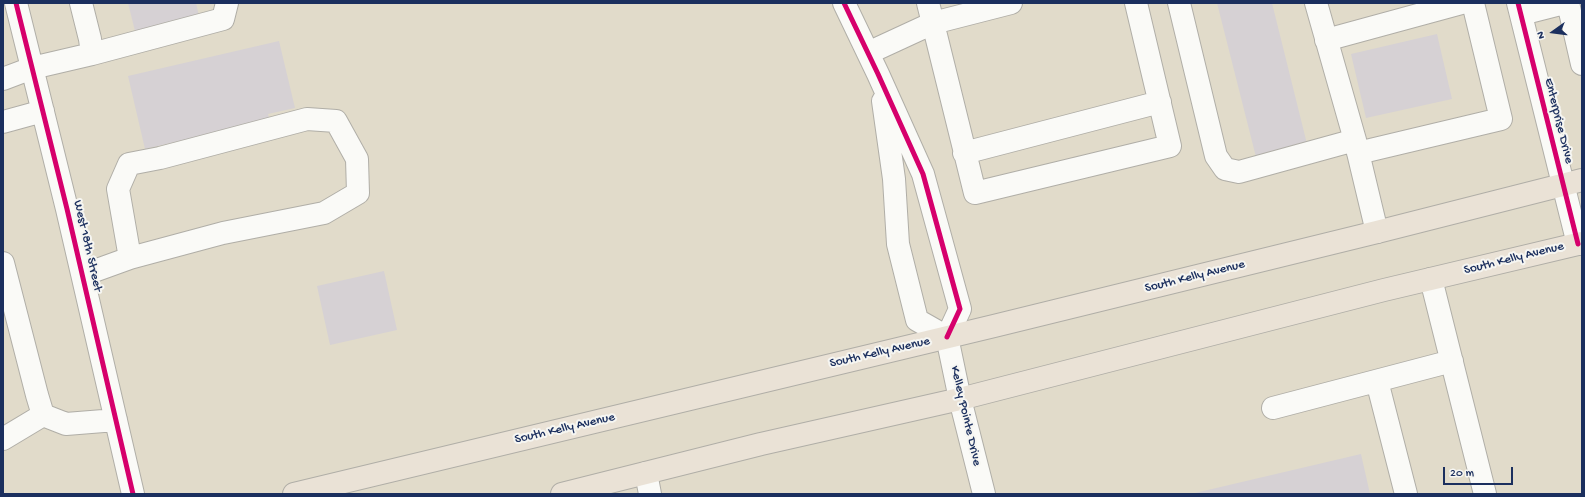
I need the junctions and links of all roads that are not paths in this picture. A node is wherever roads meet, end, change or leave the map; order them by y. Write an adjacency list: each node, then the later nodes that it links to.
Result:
1 (16, 3): 19 (street, West 18th Street)
2 (81, 3): 17 (street)
3 (227, 3): 17 (street)
4 (844, 3): 16 (street)
5 (1011, 3): 14 (street)
6 (1136, 3): 22 (street)
7 (1179, 3): 25 (street)
8 (1316, 3): 15 (street)
9 (1462, 3): 15 (street)
10 (1473, 3): 25 (street)
11 (1564, 3): 13 (street)
12 (1568, 3): 18 (street)
13 (1520, 9): 27 (street, Enterprise Drive)
14 (931, 13): 16 (street); 26 (street)
15 (1326, 40): 25 (street)
16 (868, 53): 20 (street)
17 (92, 54): 19 (street)
18 (1582, 64)
19 (32, 68): 21 (street); 23 (street, West 18th Street)
20 (878, 74): 34 (street); 34 (street)
21 (3, 79)
22 (1160, 102): 26 (street); 26 (street)
23 (43, 111): 24 (street); 32 (street, West 18th Street)
24 (3, 122)
25 (1357, 146): 28 (street)
26 (964, 153)
27 (1572, 182): 28 (main road, South Kelly Avenue); 29 (street, Enterprise Drive)
28 (1377, 232): 34 (main road, South Kelly Avenue)
29 (1580, 244): 33 (main road, South Kelly Avenue)
30 (130, 258): 30 (street); 32 (street)
31 (3, 263): 39 (street)
32 (83, 275): 40 (street, West 18th Street)
33 (1431, 279): 35 (street); 37 (main road, South Kelly Avenue)
34 (947, 337): 37 (street, Kelley Pointe Drive); 45 (main road, South Kelly Avenue)
35 (1452, 361): 36 (street); 50 (street)
36 (1377, 381): 38 (street); 49 (street)
37 (960, 399): 42 (main road, South Kelly Avenue); 48 (street, Kelley Pointe Drive)
38 (1273, 408)
39 (43, 415): 40 (street); 41 (street)
40 (116, 420): 44 (street, West 18th Street)
41 (3, 439)
42 (646, 473): 43 (main road, South Kelly Avenue); 47 (street)
43 (583, 491): 46 (main road, South Kelly Avenue)
44 (133, 494)
45 (294, 494)
46 (562, 494)
47 (650, 494)
48 (984, 494)
49 (1406, 494)
50 (1485, 494)

